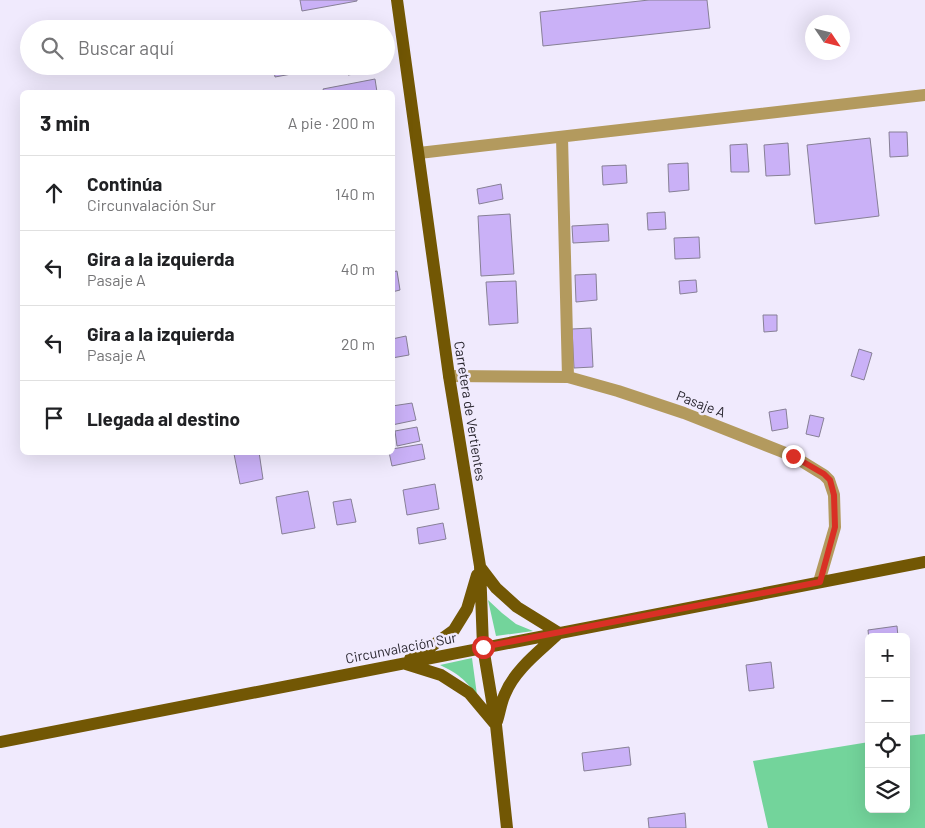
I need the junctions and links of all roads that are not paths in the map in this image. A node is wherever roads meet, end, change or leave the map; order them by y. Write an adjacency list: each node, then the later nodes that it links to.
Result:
1 (397, 0): 4 (main road, Carretera de Vertientes)
2 (925, 95): 3 (street)
3 (562, 137): 4 (street); 6 (street)
4 (419, 153): 5 (main road, Carretera de Vertientes)
5 (448, 376): 6 (street, Pasaje A); 8 (main road, Carretera de Vertientes)
6 (568, 377): 9 (street, Pasaje A)
7 (925, 562): 9 (main road, Circunvalación Sur)
8 (480, 566): 10 (main road); 11 (main road, Carretera de Vertientes); 12 (main road)
9 (820, 582): 10 (main road, Circunvalación Sur)
10 (560, 633): 11 (main road, Circunvalación Sur); 13 (main road)
11 (483, 647): 12 (main road, Circunvalación Sur); 13 (main road, Carretera de Vertientes)
12 (404, 663): 13 (main road); 14 (main road, Circunvalación Sur)
13 (496, 725): 15 (main road, Carretera de Vertientes)
14 (0, 742)
15 (507, 828)

